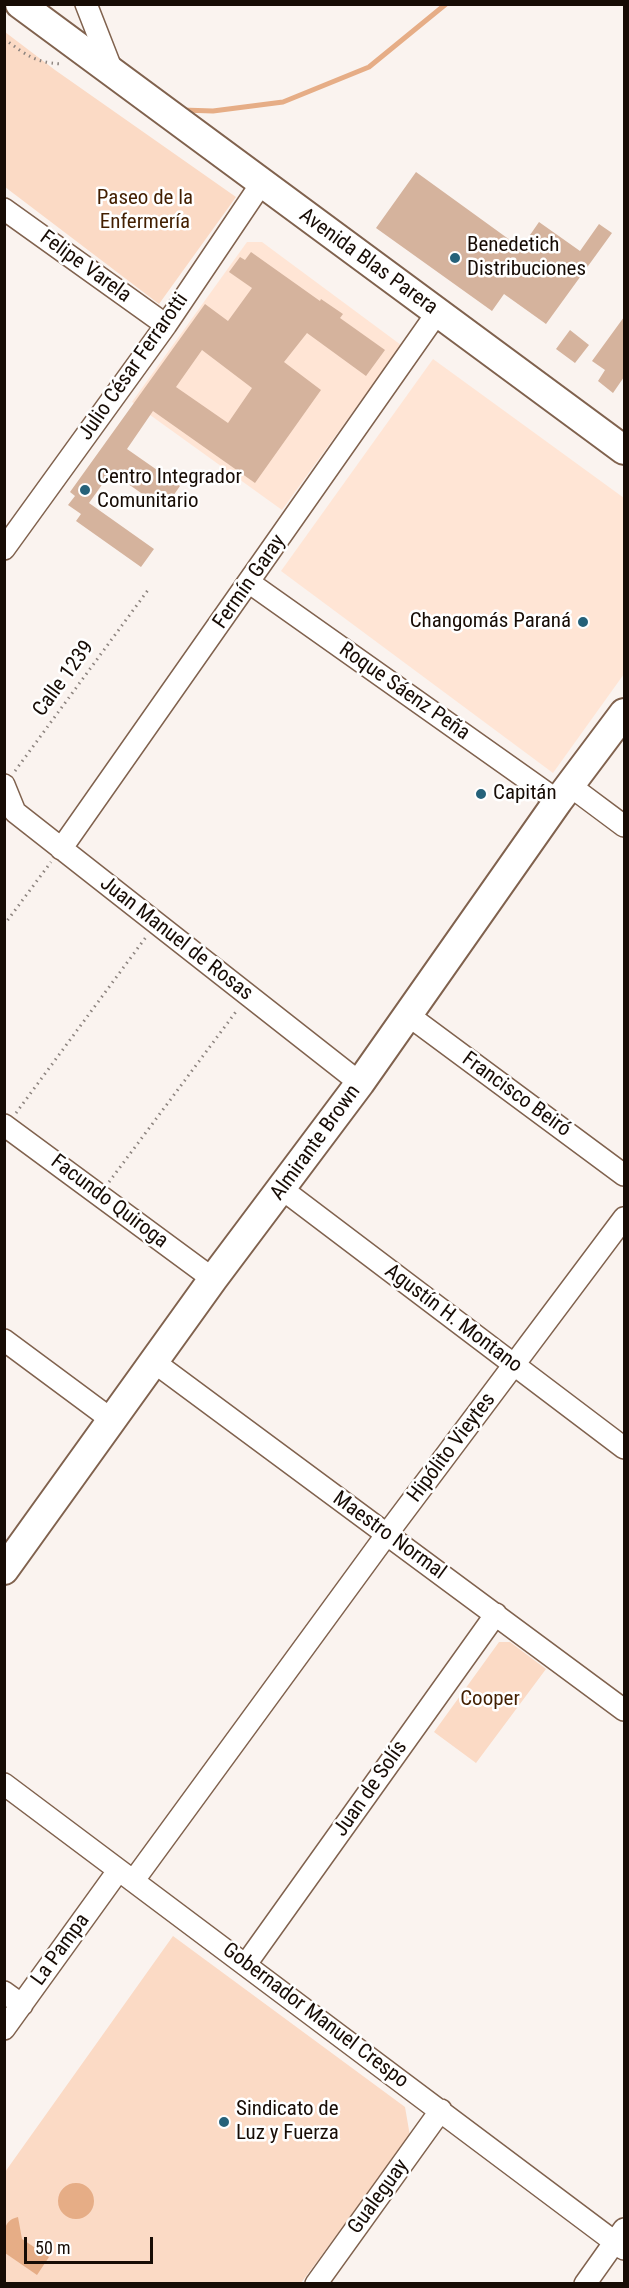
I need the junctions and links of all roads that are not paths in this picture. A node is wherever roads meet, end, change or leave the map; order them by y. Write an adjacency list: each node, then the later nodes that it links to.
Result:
1 (20, 4): 3 (main road, Avenida Blas Parera)
2 (86, 4): 3 (street)
3 (113, 73): 4 (main road, Avenida Blas Parera)
4 (261, 184): 6 (main road, Avenida Blas Parera); 7 (street, Julio César Ferrarotti)
5 (4, 210): 7 (street, Felipe Varela)
6 (437, 313): 8 (main road, Avenida Blas Parera); 10 (street, Fermín Garay)
7 (166, 325): 9 (street, Julio César Ferrarotti)
8 (624, 450)
9 (4, 549)
10 (250, 583): 13 (street, Roque Sáenz Peña); 15 (street, Fermín Garay)
11 (624, 713): 13 (main road, Almirante Brown)
12 (5, 785): 15 (street, Juan Manuel de Rosas)
13 (563, 793): 14 (street, Roque Sáenz Peña); 16 (main road, Almirante Brown)
14 (624, 826)
15 (61, 849): 17 (street, Juan Manuel de Rosas)
16 (408, 1015): 17 (main road, Almirante Brown); 19 (street, Francisco Beiró)
17 (360, 1083): 20 (main road, Almirante Brown)
18 (5, 1125): 22 (street, Facundo Quiroga)
19 (624, 1175)
20 (282, 1190): 22 (main road, Almirante Brown); 25 (street, Agustín H. Montano)
21 (624, 1218): 25 (street, Hipólito Vieytes)
22 (213, 1279): 24 (main road, Almirante Brown)
23 (4, 1340): 26 (street)
24 (154, 1362): 26 (main road, Almirante Brown); 28 (street, Maestro Normal)
25 (514, 1365): 27 (street, Agustín H. Montano); 28 (street, Hipólito Vieytes)
26 (112, 1420): 29 (main road, Almirante Brown)
27 (624, 1448)
28 (387, 1534): 30 (street, Maestro Normal); 33 (street, Hipólito Vieytes)
29 (6, 1564)
30 (496, 1614): 31 (street, Maestro Normal); 34 (street, Juan de Solís)
31 (622, 1702)
32 (4, 1784): 33 (street, Gobernador Manuel Crespo)
33 (126, 1875): 34 (street, Gobernador Manuel Crespo); 36 (street, La Pampa)
34 (246, 1964): 38 (street, Gobernador Manuel Crespo)
35 (4, 1992): 36 (street)
36 (22, 2005): 37 (street, La Pampa)
37 (4, 2029)
38 (441, 2110): 39 (street, Gobernador Manuel Crespo); 40 (street, Gualeguay)
39 (621, 2240): 41 (street)
40 (316, 2283)
41 (585, 2283)

